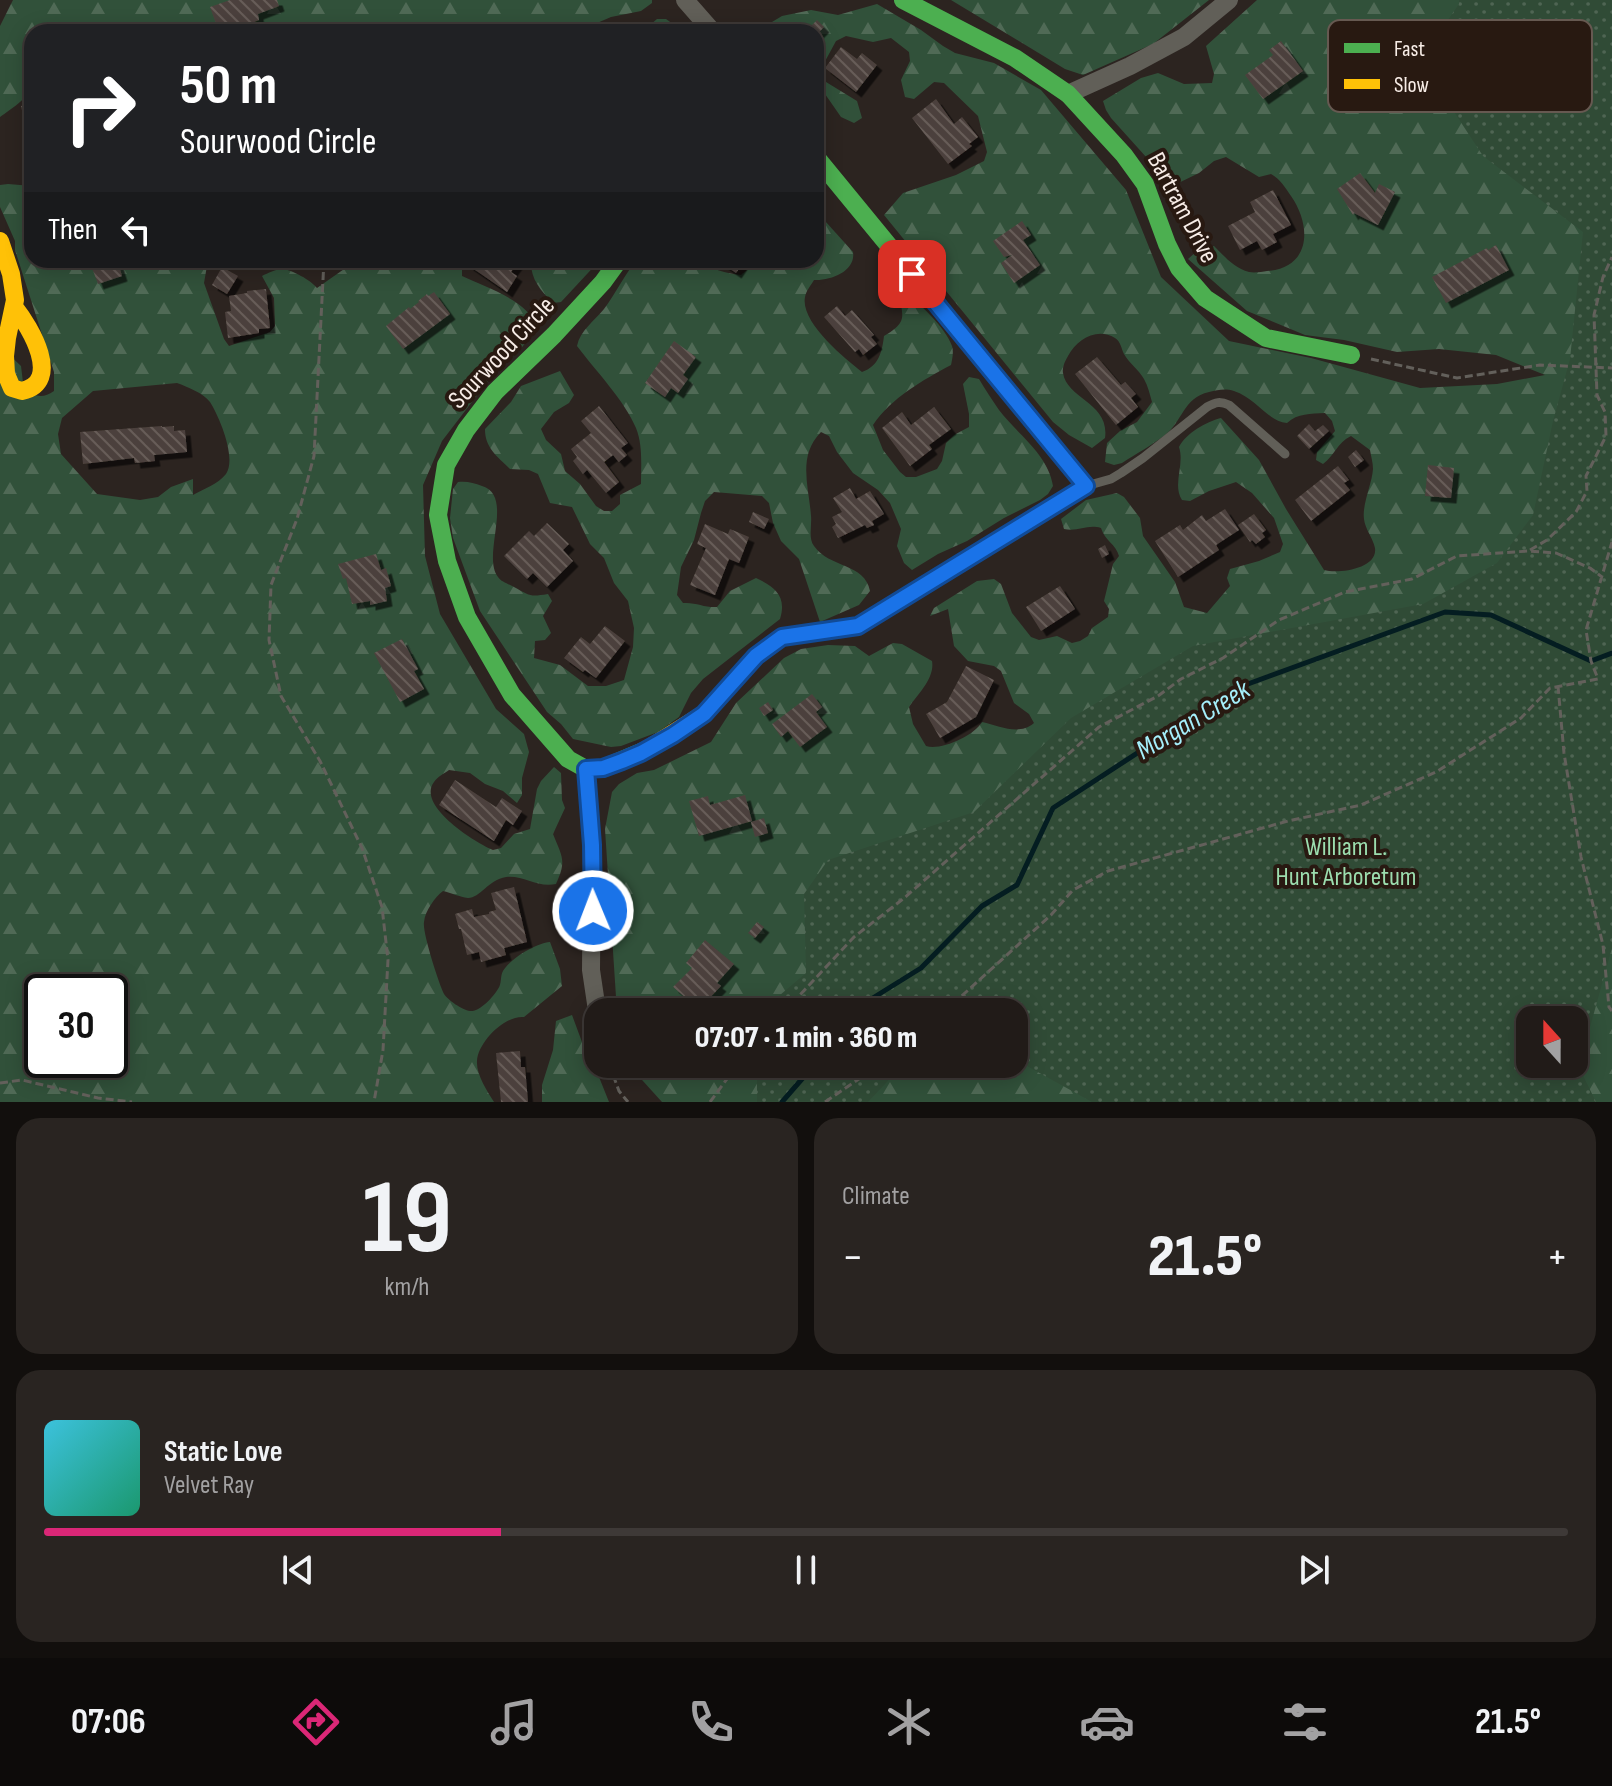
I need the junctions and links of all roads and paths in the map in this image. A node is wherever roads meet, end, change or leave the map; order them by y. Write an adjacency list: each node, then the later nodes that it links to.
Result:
1 (685, 0): 4 (street)
2 (903, 0): 5 (street, Bartram Drive)
3 (1229, 0): 5 (street)
4 (706, 24)
5 (1068, 94): 12 (street, Bartram Drive)
6 (824, 167): 16 (street)
7 (0, 241): 11 (street)
8 (1612, 257): 13 (path)
9 (324, 268): 31 (path)
10 (613, 268): 21 (street, Sourwood Circle)
11 (15, 308)
12 (1351, 355): 13 (path)
13 (1595, 367): 14 (path); 18 (path)
14 (1612, 368)
15 (1285, 454): 16 (lane)
16 (1086, 486): 21 (street)
17 (1612, 542): 19 (path)
18 (1528, 551): 19 (path); 23 (path)
19 (1602, 577): 20 (path)
20 (1558, 686): 24 (path); 25 (path)
21 (586, 769): 22 (street)
22 (595, 998)
23 (797, 998)
24 (959, 998)
25 (1612, 1011)
26 (614, 1078): 32 (path)
27 (728, 1078): 33 (path)
28 (860, 1078): 34 (path)
29 (0, 1083): 30 (path)
30 (132, 1102)
31 (374, 1102)
32 (628, 1102)
33 (710, 1102)
34 (825, 1102)

